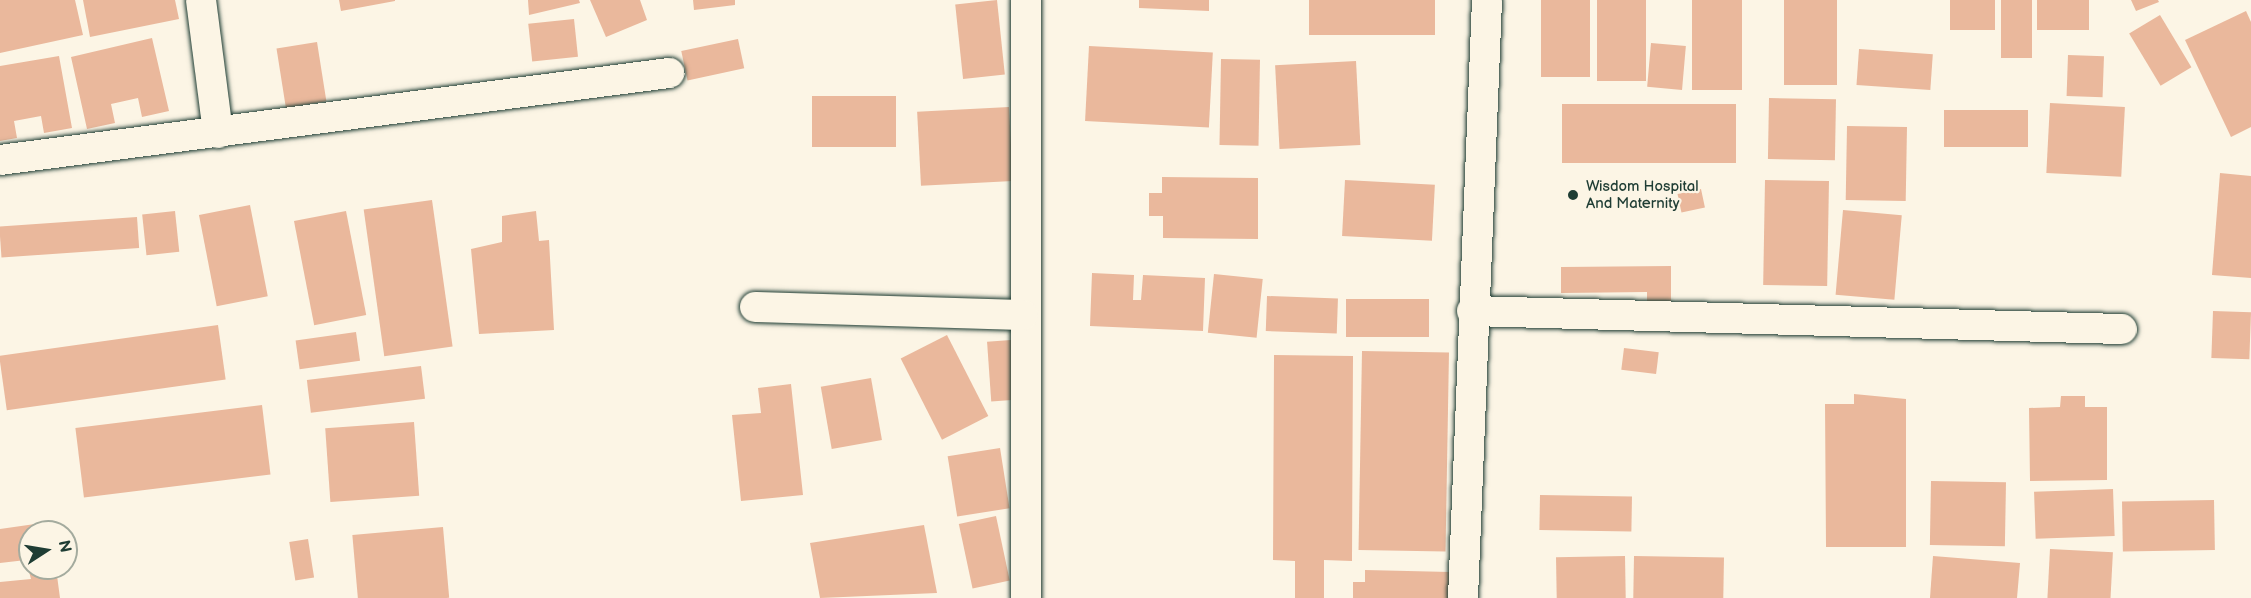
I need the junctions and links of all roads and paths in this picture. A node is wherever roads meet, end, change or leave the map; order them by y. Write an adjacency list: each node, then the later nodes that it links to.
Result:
1 (201, 0): 5 (street)
2 (1026, 0): 9 (street)
3 (1487, 0): 8 (street)
4 (669, 73): 5 (street)
5 (218, 133): 6 (street)
6 (0, 160)
7 (755, 307): 9 (street)
8 (1472, 311): 10 (street); 12 (street)
9 (1023, 315): 11 (street)
10 (2122, 329)
11 (1026, 598)
12 (1463, 598)

